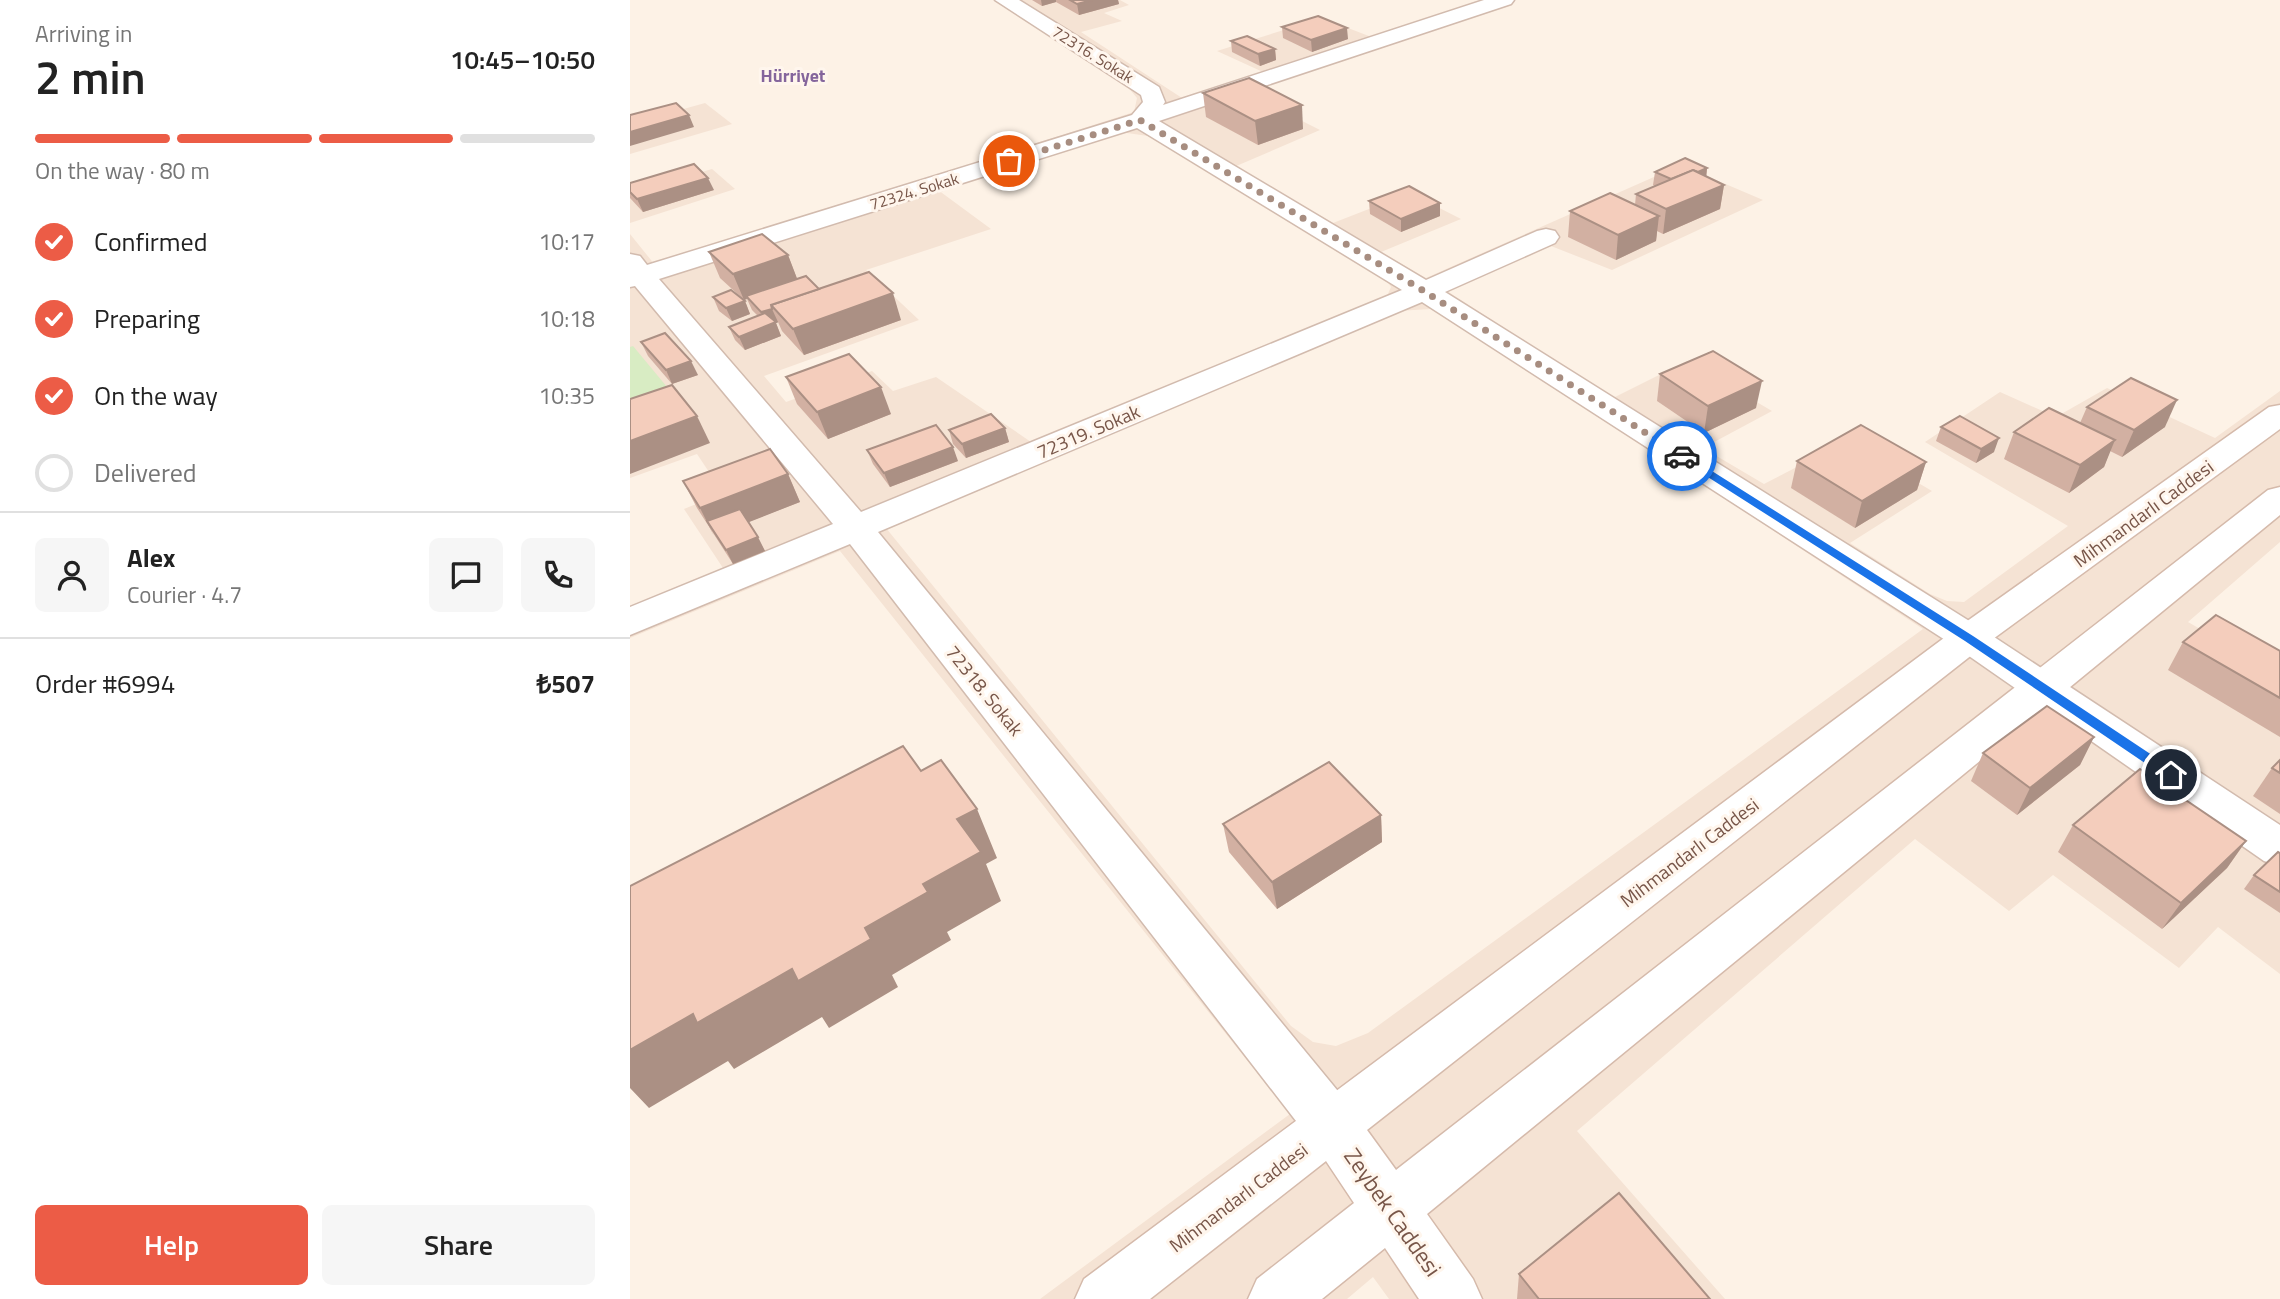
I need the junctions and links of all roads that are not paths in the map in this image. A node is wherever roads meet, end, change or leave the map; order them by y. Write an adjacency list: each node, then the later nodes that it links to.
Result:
1 (1005, 0): 3 (street, 72316. Sokak)
2 (1504, 0): 3 (street, 72324. Sokak)
3 (1140, 120): 5 (street, 72324. Sokak); 6 (street)
4 (1546, 237): 6 (street, 72319. Sokak)
5 (634, 272): 9 (street, 72318. Sokak)
6 (1424, 291): 9 (street, 72319. Sokak); 11 (street)
7 (2280, 414): 11 (street, Mihmandarlı Caddesi)
8 (2280, 498): 12 (street)
9 (855, 527): 10 (street, 72319. Sokak); 14 (street, 72318. Sokak)
10 (630, 622)
11 (1969, 638): 12 (street); 14 (street, Mihmandarlı Caddesi)
12 (2041, 687): 13 (street); 15 (street)
13 (2280, 848)
14 (1332, 1125): 15 (street, Zeybek Caddesi); 16 (street, Mihmandarlı Caddesi)
15 (1389, 1208): 17 (street); 18 (street, Zeybek Caddesi)
16 (1104, 1299)
17 (1277, 1299)
18 (1453, 1299)

